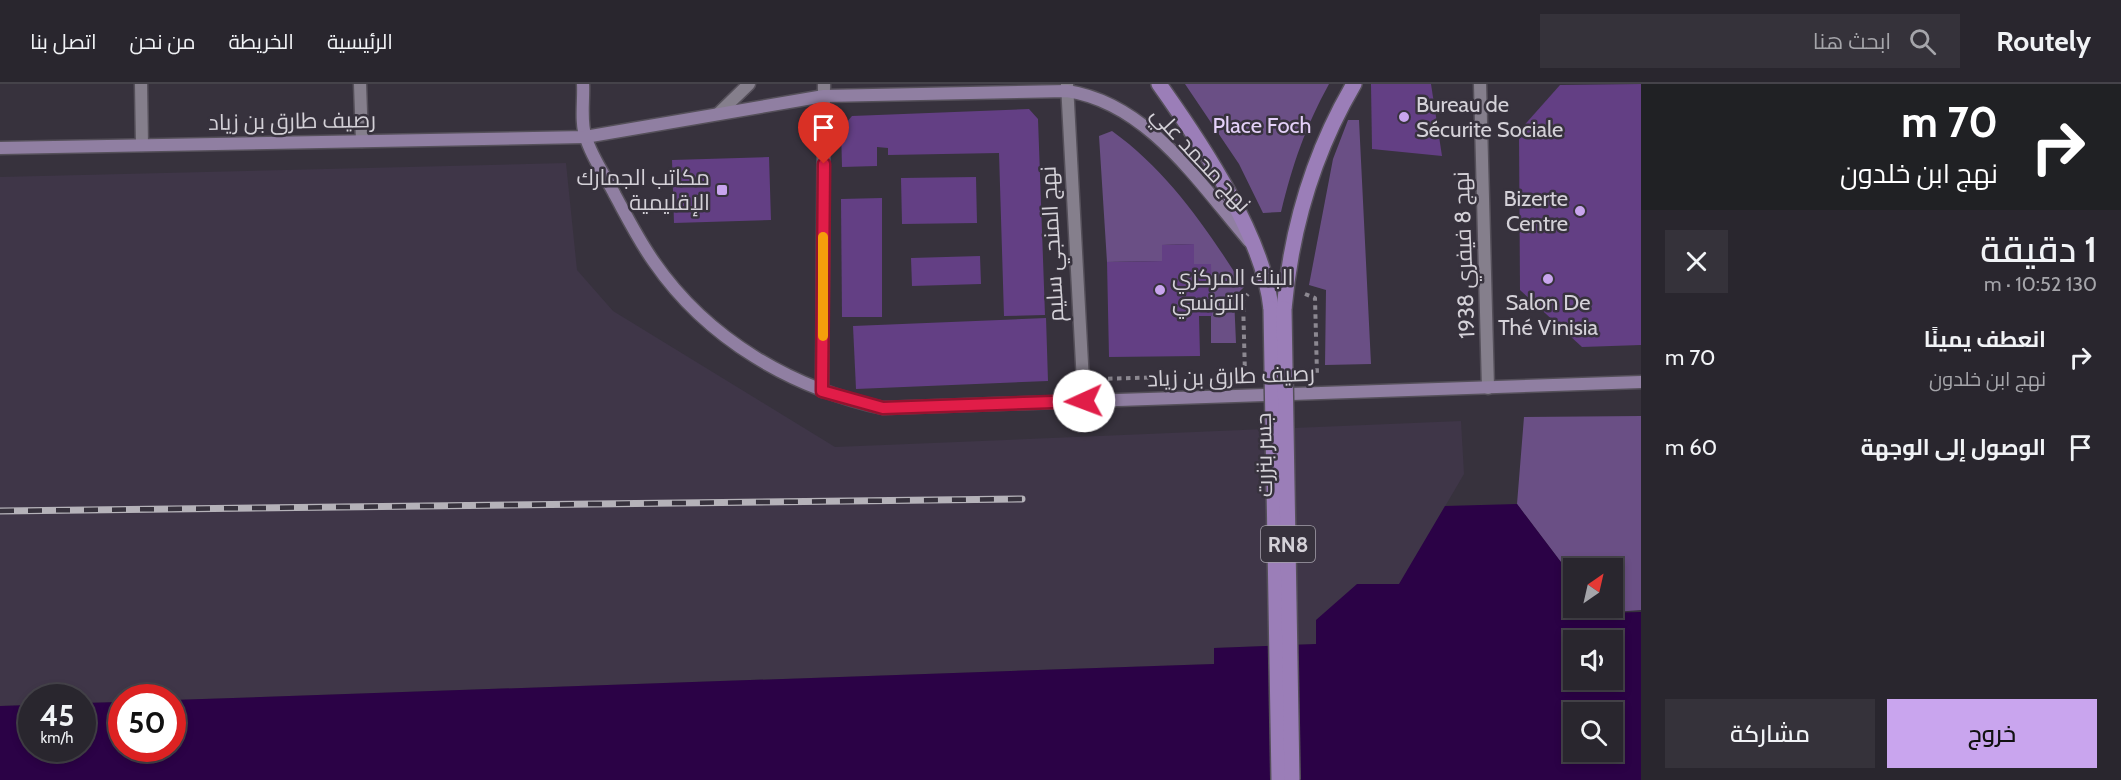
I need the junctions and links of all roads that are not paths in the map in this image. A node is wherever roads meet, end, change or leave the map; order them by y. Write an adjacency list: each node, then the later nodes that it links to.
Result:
1 (141, 84): 13 (street)
2 (360, 84): 12 (street)
3 (583, 84): 11 (main road)
4 (749, 84): 10 (street)
5 (1159, 84): 15 (main road)
6 (1354, 84): 16 (main road, جسر بنزرت)
7 (1480, 84): 18 (street, نهج 8 فيفري 1938)
8 (1067, 87): 9 (main road, نهج محمد علي); 15 (main road, نهج محمد علي); 20 (street, نهج المنجي سليم)
9 (824, 90): 10 (main road, رصيف طارق بن زياد); 19 (street)
10 (718, 114): 11 (main road, رصيف طارق بن زياد)
11 (585, 137): 12 (main road, رصيف طارق بن زياد); 19 (main road, رصيف طارق بن زياد)
12 (362, 141): 13 (main road, رصيف طارق بن زياد)
13 (142, 145): 14 (main road, رصيف طارق بن زياد)
14 (0, 148)
15 (1256, 250): 16 (main road, جسر بنزرت)
16 (1277, 309): 21 (main road, جسر بنزرت / RN8, bridge); 22 (main road, جسر بنزرت / RN8, bridge)
17 (1641, 382): 18 (main road, رصيف طارق بن زياد)
18 (1488, 388): 20 (main road, رصيف طارق بن زياد)
19 (822, 391): 20 (main road, رصيف طارق بن زياد)
20 (1084, 401)
21 (1279, 780)
22 (1292, 780)

